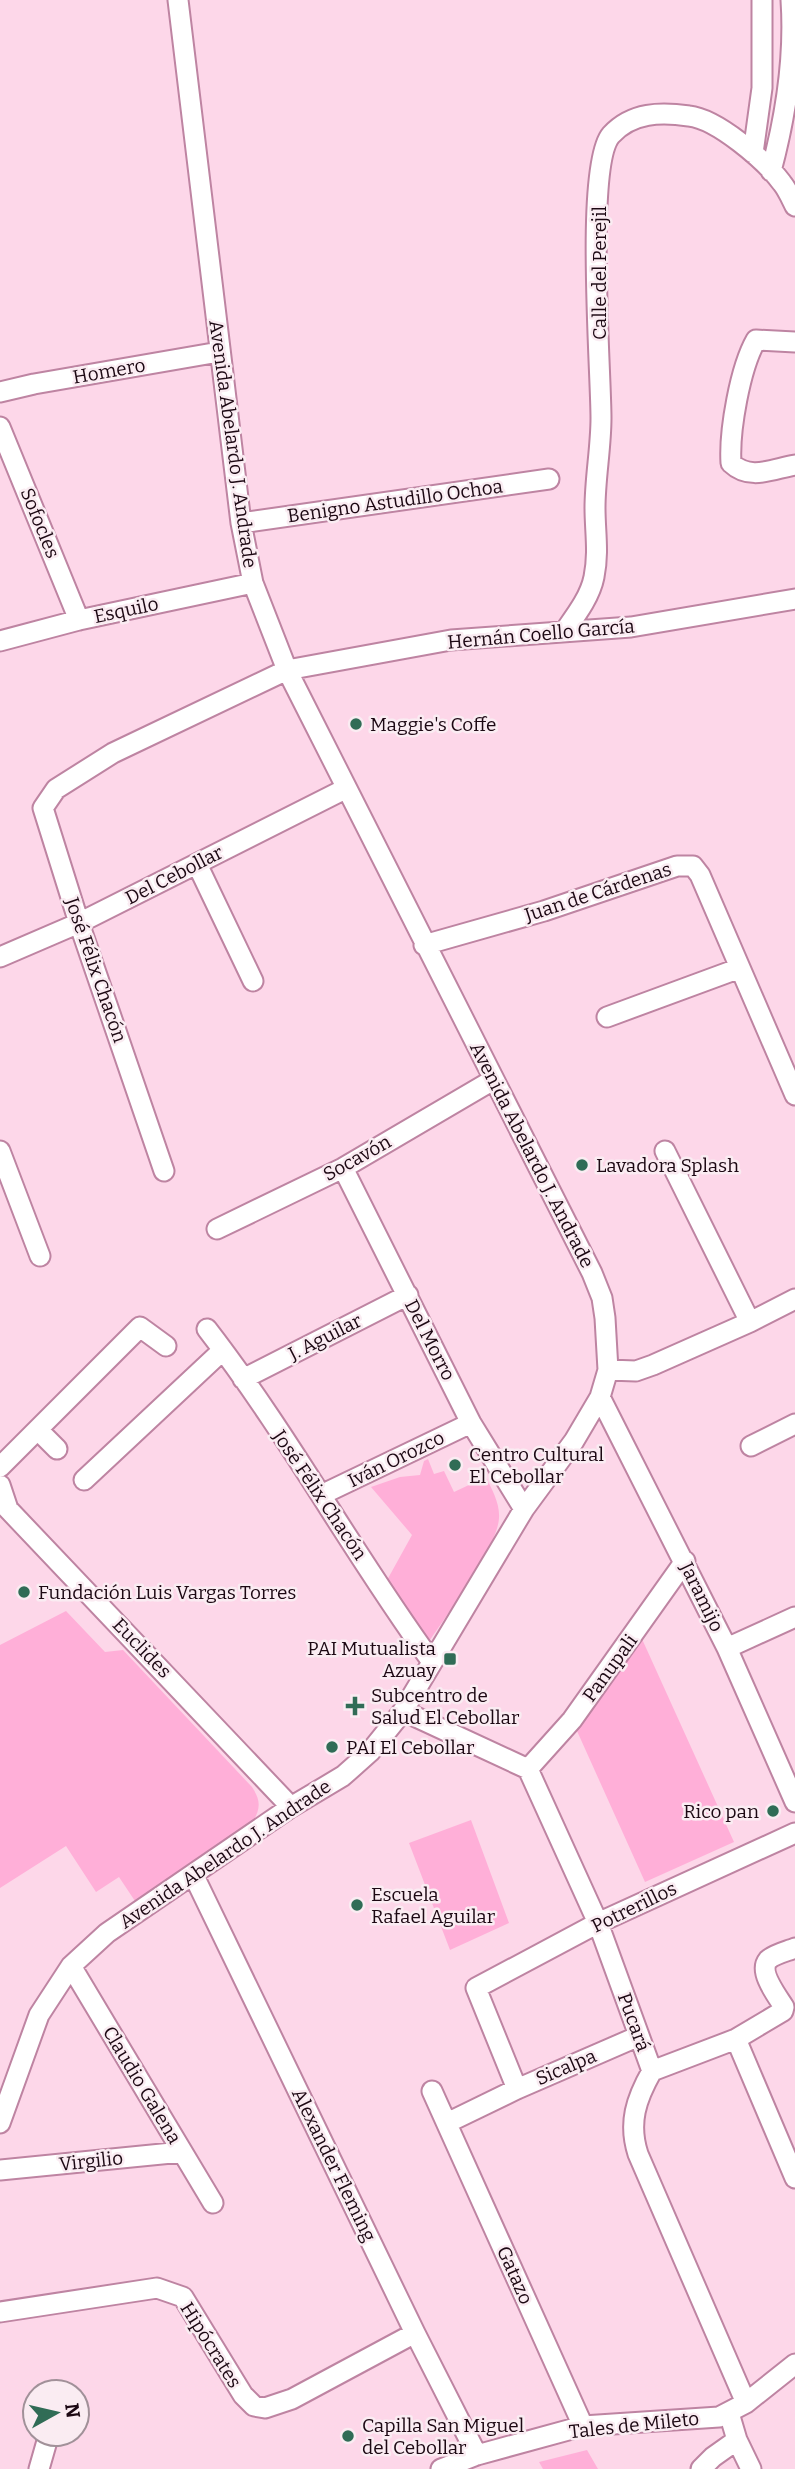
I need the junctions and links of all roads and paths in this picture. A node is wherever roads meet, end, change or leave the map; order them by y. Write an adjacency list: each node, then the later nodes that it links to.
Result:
1 (178, 0): 8 (street, Avenida Abelardo J. Andrade)
2 (762, 0): 4 (street)
3 (790, 0): 5 (street)
4 (753, 153): 5 (street, Calle del Perejil); 17 (street, Calle del Perejil)
5 (771, 171): 6 (street, Calle del Perejil)
6 (795, 206)
7 (795, 342): 11 (street)
8 (219, 352): 9 (street, Homero); 13 (street, Avenida Abelardo J. Andrade)
9 (0, 392)
10 (0, 427): 16 (street, Sofocles)
11 (795, 465)
12 (549, 479): 13 (street, Benigno Astudillo Ochoa)
13 (241, 523): 14 (street, Avenida Abelardo J. Andrade)
14 (253, 583): 16 (street, Esquilo); 19 (street, Avenida Abelardo J. Andrade)
15 (795, 598): 17 (street, Hernán Coello García)
16 (79, 620): 18 (street, Esquilo)
17 (564, 632): 19 (street, Hernán Coello García)
18 (0, 641)
19 (287, 670): 20 (street, Avenida Abelardo J. Andrade); 21 (street, Hernán Coello García)
20 (345, 789): 22 (street, Del Cebollar); 24 (street, Avenida Abelardo J. Andrade)
21 (43, 808): 23 (street, José Félix Chacón)
22 (197, 864): 23 (street, Del Cebollar); 27 (street)
23 (79, 923): 25 (street, Del Cebollar); 34 (street, José Félix Chacón)
24 (424, 945): 26 (street, Juan de Cárdenas); 29 (street, Avenida Abelardo J. Andrade)
25 (0, 957)
26 (740, 968): 28 (street); 30 (street, Juan de Cárdenas)
27 (253, 981)
28 (607, 1017)
29 (493, 1080): 33 (street, Socavón); 43 (street, Avenida Abelardo J. Andrade)
30 (795, 1095)
31 (0, 1151): 36 (street)
32 (665, 1151): 39 (street)
33 (343, 1168): 35 (street, Socavón); 37 (street, Del Morro)
34 (164, 1171)
35 (217, 1229)
36 (40, 1256)
37 (408, 1295): 44 (street, J. Aguilar); 46 (street, Del Morro)
38 (795, 1298): 39 (street)
39 (750, 1322): 43 (street)
40 (207, 1329): 42 (street, José Félix Chacón)
41 (166, 1346): 48 (street)
42 (223, 1350): 44 (street, José Félix Chacón); 52 (street)
43 (608, 1370): 45 (street, Avenida Abelardo J. Andrade)
44 (243, 1379): 54 (street, José Félix Chacón)
45 (600, 1397): 55 (street, Avenida Abelardo J. Andrade); 57 (street, Jaramijo)
46 (471, 1423): 54 (street, Iván Orozco); 55 (street, Del Morro)
47 (795, 1424): 49 (street)
48 (38, 1430): 50 (street); 51 (street)
49 (751, 1446)
50 (57, 1449)
51 (0, 1467)
52 (84, 1479)
53 (0, 1485): 56 (street, Euclides)
54 (321, 1495): 60 (street, José Félix Chacón)
55 (524, 1509): 60 (street, Avenida Abelardo J. Andrade)
56 (4, 1511): 64 (street, Euclides)
57 (685, 1561): 59 (street, Jaramijo); 62 (street, Panupali)
58 (795, 1617): 59 (street)
59 (727, 1648): 63 (street, Jaramijo)
60 (432, 1661): 61 (street, Avenida Abelardo J. Andrade)
61 (403, 1711): 62 (street); 64 (street, Avenida Abelardo J. Andrade)
62 (528, 1769): 67 (street, Pucará)
63 (795, 1802)
64 (291, 1807): 66 (street, Avenida Abelardo J. Andrade)
65 (795, 1833): 67 (street, Potrerillos)
66 (193, 1874): 69 (street, Avenida Abelardo J. Andrade); 83 (street, Alexander Fleming)
67 (598, 1923): 70 (street, Potrerillos); 71 (street, Pucará)
68 (795, 1948): 72 (street)
69 (71, 1966): 76 (street, Avenida Abelardo J. Andrade); 78 (street, Claudio Galena)
70 (476, 1988): 74 (street, Sicalpa)
71 (639, 2036): 73 (street, Pucará); 74 (street, Sicalpa)
72 (736, 2039): 73 (street); 80 (street)
73 (652, 2071): 85 (street, Pucará)
74 (517, 2089): 77 (street)
75 (432, 2091): 77 (street, Gatazo)
76 (0, 2123)
77 (447, 2123): 86 (street, Gatazo)
78 (182, 2152): 79 (street, Virgilio); 81 (street, Claudio Galena)
79 (0, 2170)
80 (795, 2178)
81 (213, 2203)
82 (0, 2312): 83 (street, Hipócrates)
83 (415, 2333): 89 (street, Alexander Fleming)
84 (795, 2364): 85 (street)
85 (738, 2408): 86 (street, Tales de Mileto); 87 (street, Pucará)
86 (583, 2426): 89 (street, Tales de Mileto)
87 (737, 2440): 92 (street); 93 (street, Pucará)
88 (45, 2448): 90 (street)
89 (477, 2455): 91 (street, Tales de Mileto)
90 (39, 2469)
91 (440, 2469)
92 (701, 2469)
93 (751, 2469)

